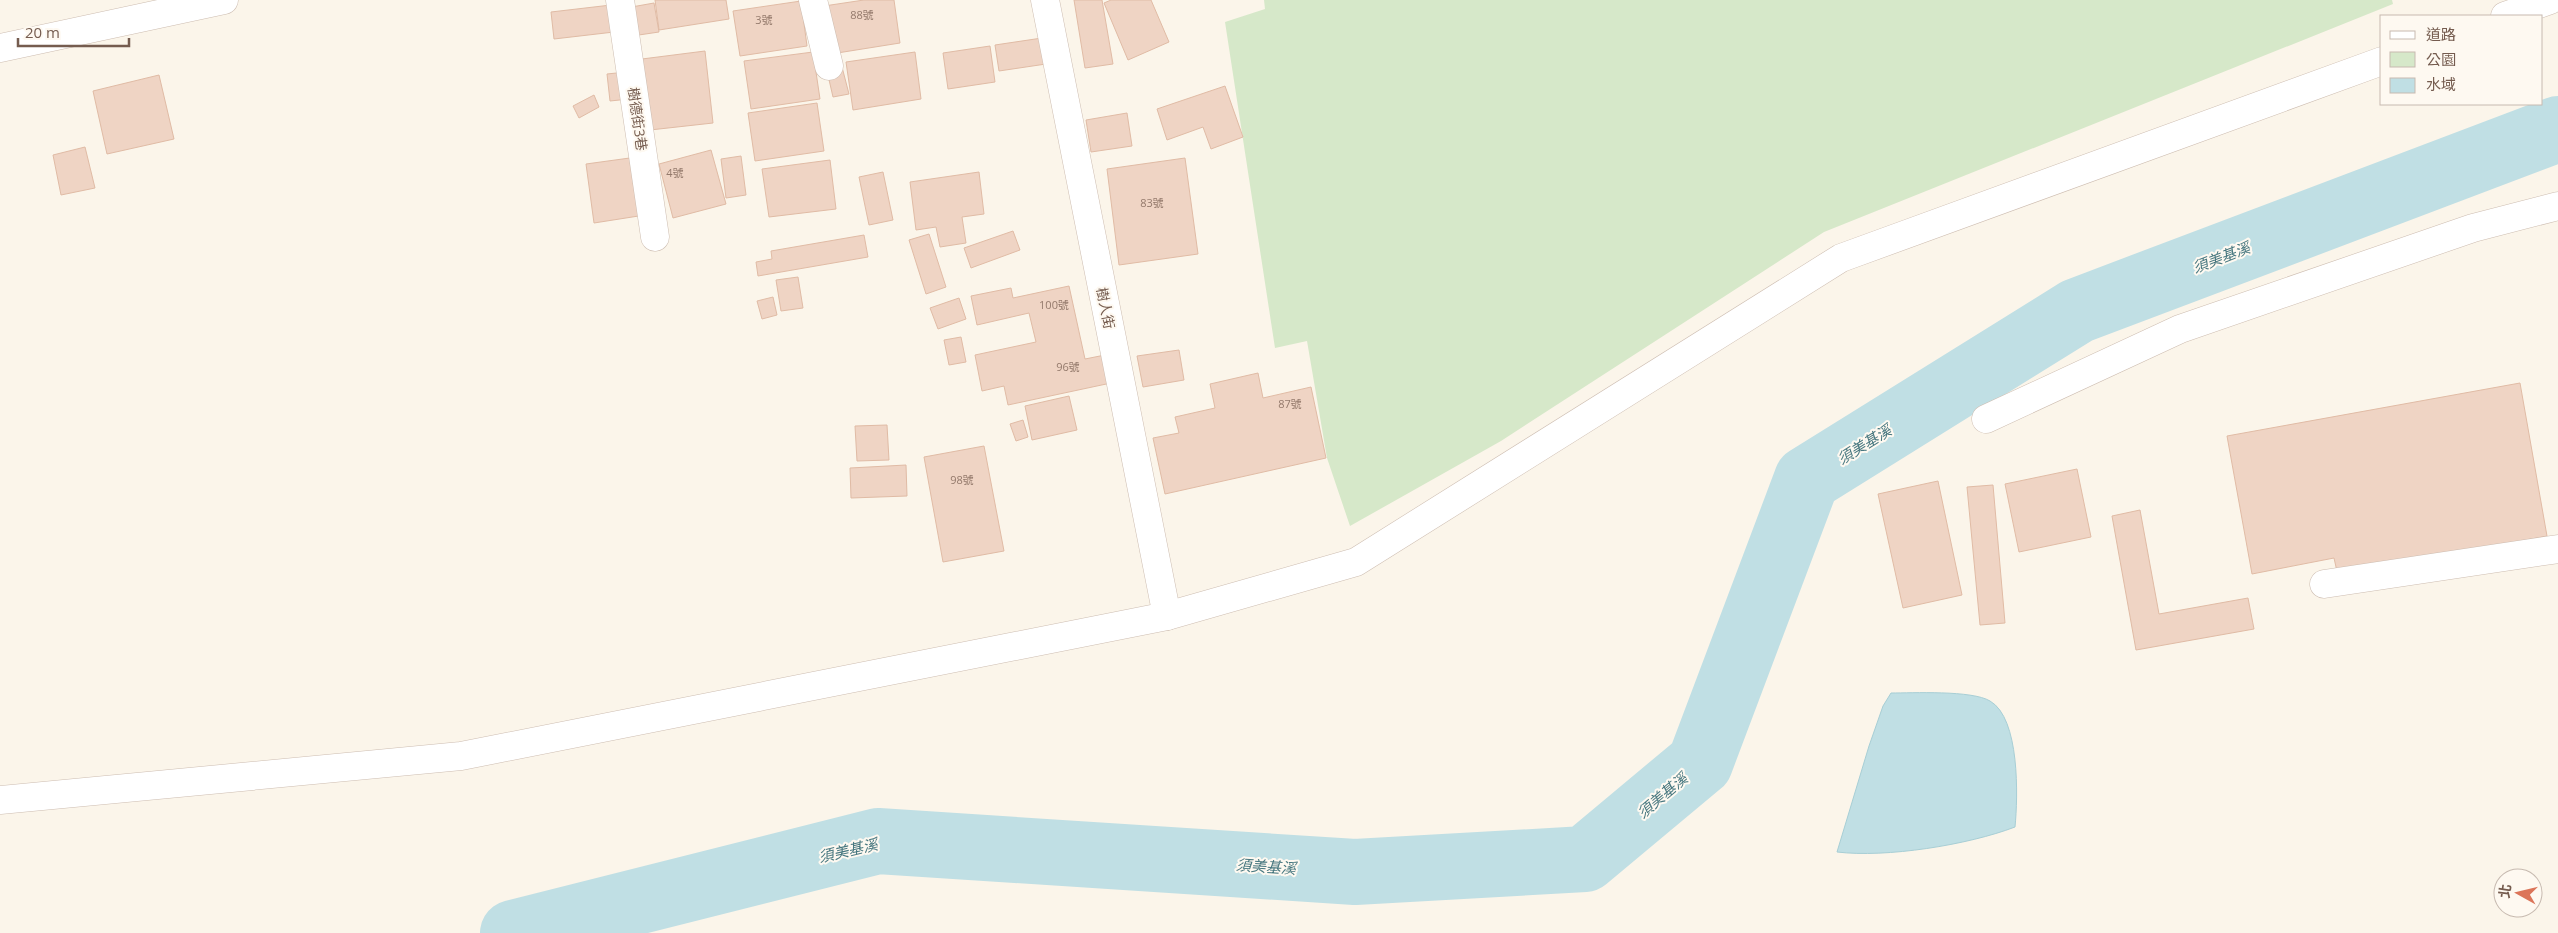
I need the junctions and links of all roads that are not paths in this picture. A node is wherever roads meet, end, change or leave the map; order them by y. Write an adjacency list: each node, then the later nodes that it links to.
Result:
1 (224, 0): 7 (street)
2 (620, 0): 11 (street, 樹德街3巷)
3 (813, 0): 9 (street)
4 (1045, 0): 15 (street, 樹人街)
5 (2550, 0): 6 (street)
6 (2508, 15)
7 (0, 48)
8 (2380, 62): 15 (street)
9 (829, 66)
10 (2558, 206): 12 (street)
11 (655, 237)
12 (1986, 419)
13 (2558, 549): 14 (street)
14 (2324, 584)
15 (1167, 616): 16 (street)
16 (0, 800)

